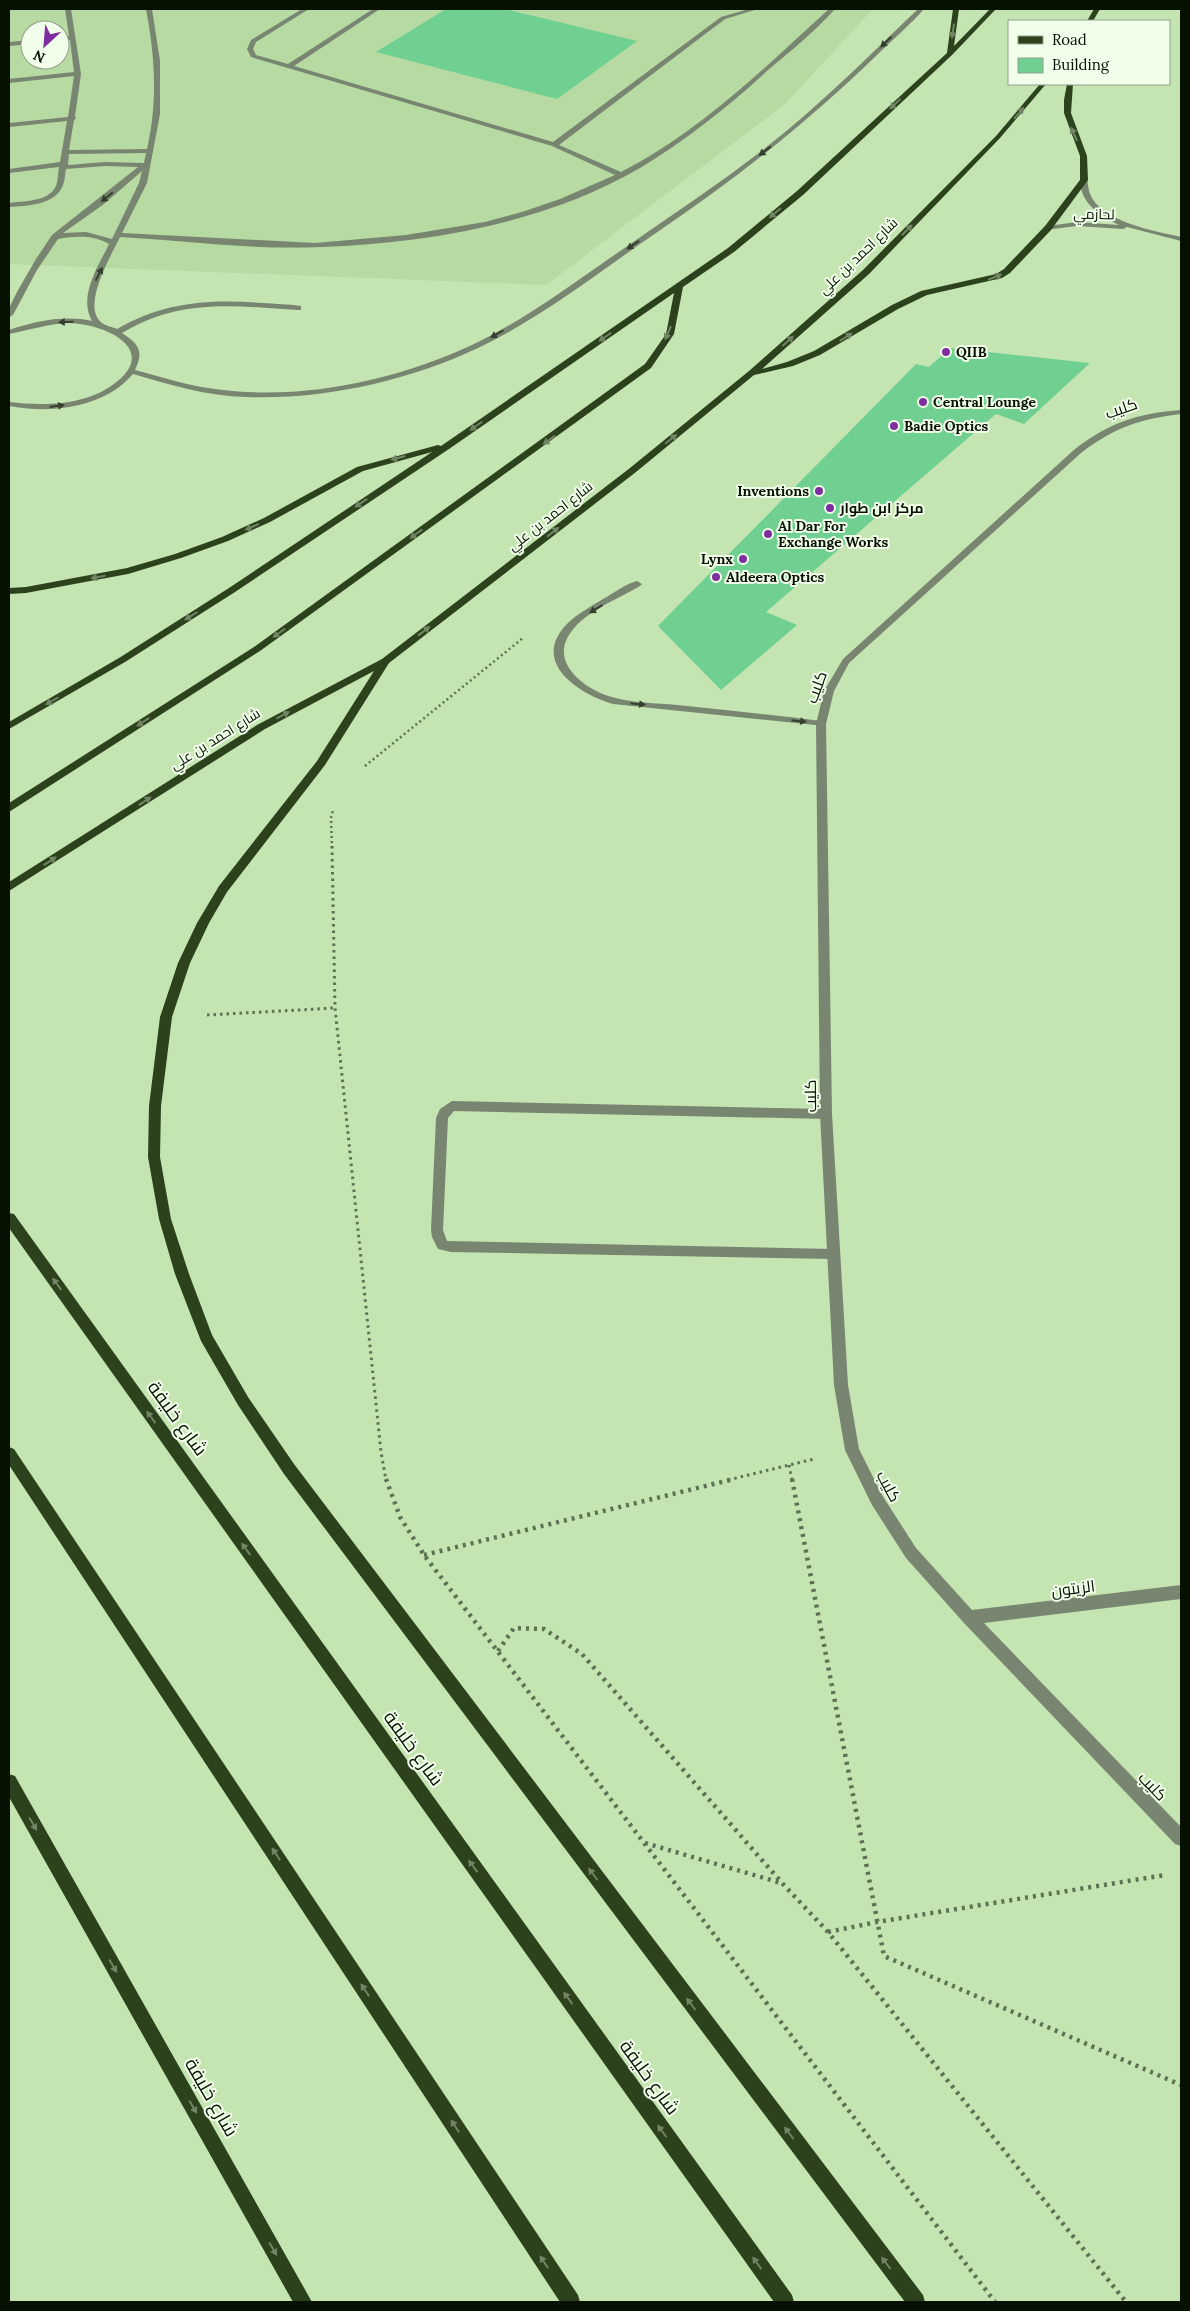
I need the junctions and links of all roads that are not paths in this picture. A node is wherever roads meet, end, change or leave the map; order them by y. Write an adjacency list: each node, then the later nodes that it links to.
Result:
1 (68, 9): 14 (street)
2 (149, 9): 24 (street)
3 (306, 9): 16 (street)
4 (377, 9): 16 (street)
5 (755, 9): 23 (street)
6 (822, 9): 7 (street)
7 (831, 9): 29 (street)
8 (921, 9): 44 (street, one-way to 44)
9 (956, 9): 15 (main road, one-way to 15)
10 (992, 9): 15 (main road)
11 (1097, 9): 12 (main road)
12 (1091, 20)
13 (70, 38): 14 (street)
14 (74, 38): 17 (street)
15 (950, 54): 38 (main road, one-way to 38)
16 (290, 66): 23 (street)
17 (78, 74): 18 (street); 21 (street)
18 (9, 80)
19 (1042, 85): 45 (main road, شارع احمد بن علي, one-way to 19)
20 (1070, 85): 30 (main road, one-way to 20)
21 (73, 118): 22 (street); 25 (street)
22 (9, 125)
23 (554, 144): 29 (street)
24 (149, 151): 25 (street); 26 (street)
25 (67, 152): 27 (street)
26 (144, 165): 27 (street); 34 (street); 35 (street, one-way to 35)
27 (64, 166): 28 (street); 31 (street)
28 (9, 171)
29 (621, 175): 34 (street)
30 (1084, 180): 32 (main road); 33 (street, لحازمي)
31 (9, 206)
32 (1048, 228): 33 (street, لحازمي); 45 (main road, one-way to 32)
33 (1140, 229): 36 (street, لحازمي)
34 (118, 235): 37 (street)
35 (55, 237): 37 (street); 40 (street)
36 (1181, 239)
37 (114, 244): 41 (street, one-way to 37)
38 (679, 286): 48 (main road, one-way to 48); 54 (main road, one-way to 54)
39 (298, 308): 43 (street)
40 (9, 315)
41 (98, 324): 42 (street, one-way to 42); 43 (street)
42 (9, 332)
43 (118, 332): 44 (street)
44 (131, 371): 46 (street, one-way to 44)
45 (752, 374): 51 (main road, شارع احمد بن علي, one-way to 45)
46 (9, 404)
47 (1181, 412): 52 (street, كليب)
48 (446, 447): 50 (main road, one-way to 50); 53 (main road, one-way to 53)
49 (637, 584): 52 (street, one-way to 52)
50 (9, 591)
51 (385, 661): 55 (main road, شارع احمد بن علي, one-way to 51); 67 (main road, one-way to 51)
52 (821, 724): 56 (street, كليب)
53 (9, 726)
54 (9, 808)
55 (9, 887)
56 (826, 1114): 58 (street, كليب); 58 (street)
57 (9, 1218): 66 (main road, شارع خليفة, one-way to 57)
58 (833, 1254): 61 (street, كليب)
59 (9, 1453): 65 (main road, one-way to 59)
60 (1181, 1592): 61 (street, الزيتون)
61 (969, 1618): 63 (street, كليب)
62 (9, 1782): 64 (main road, شارع خليفة, one-way to 64)
63 (1181, 1838)
64 (303, 2302)
65 (571, 2302)
66 (785, 2302)
67 (916, 2302)

